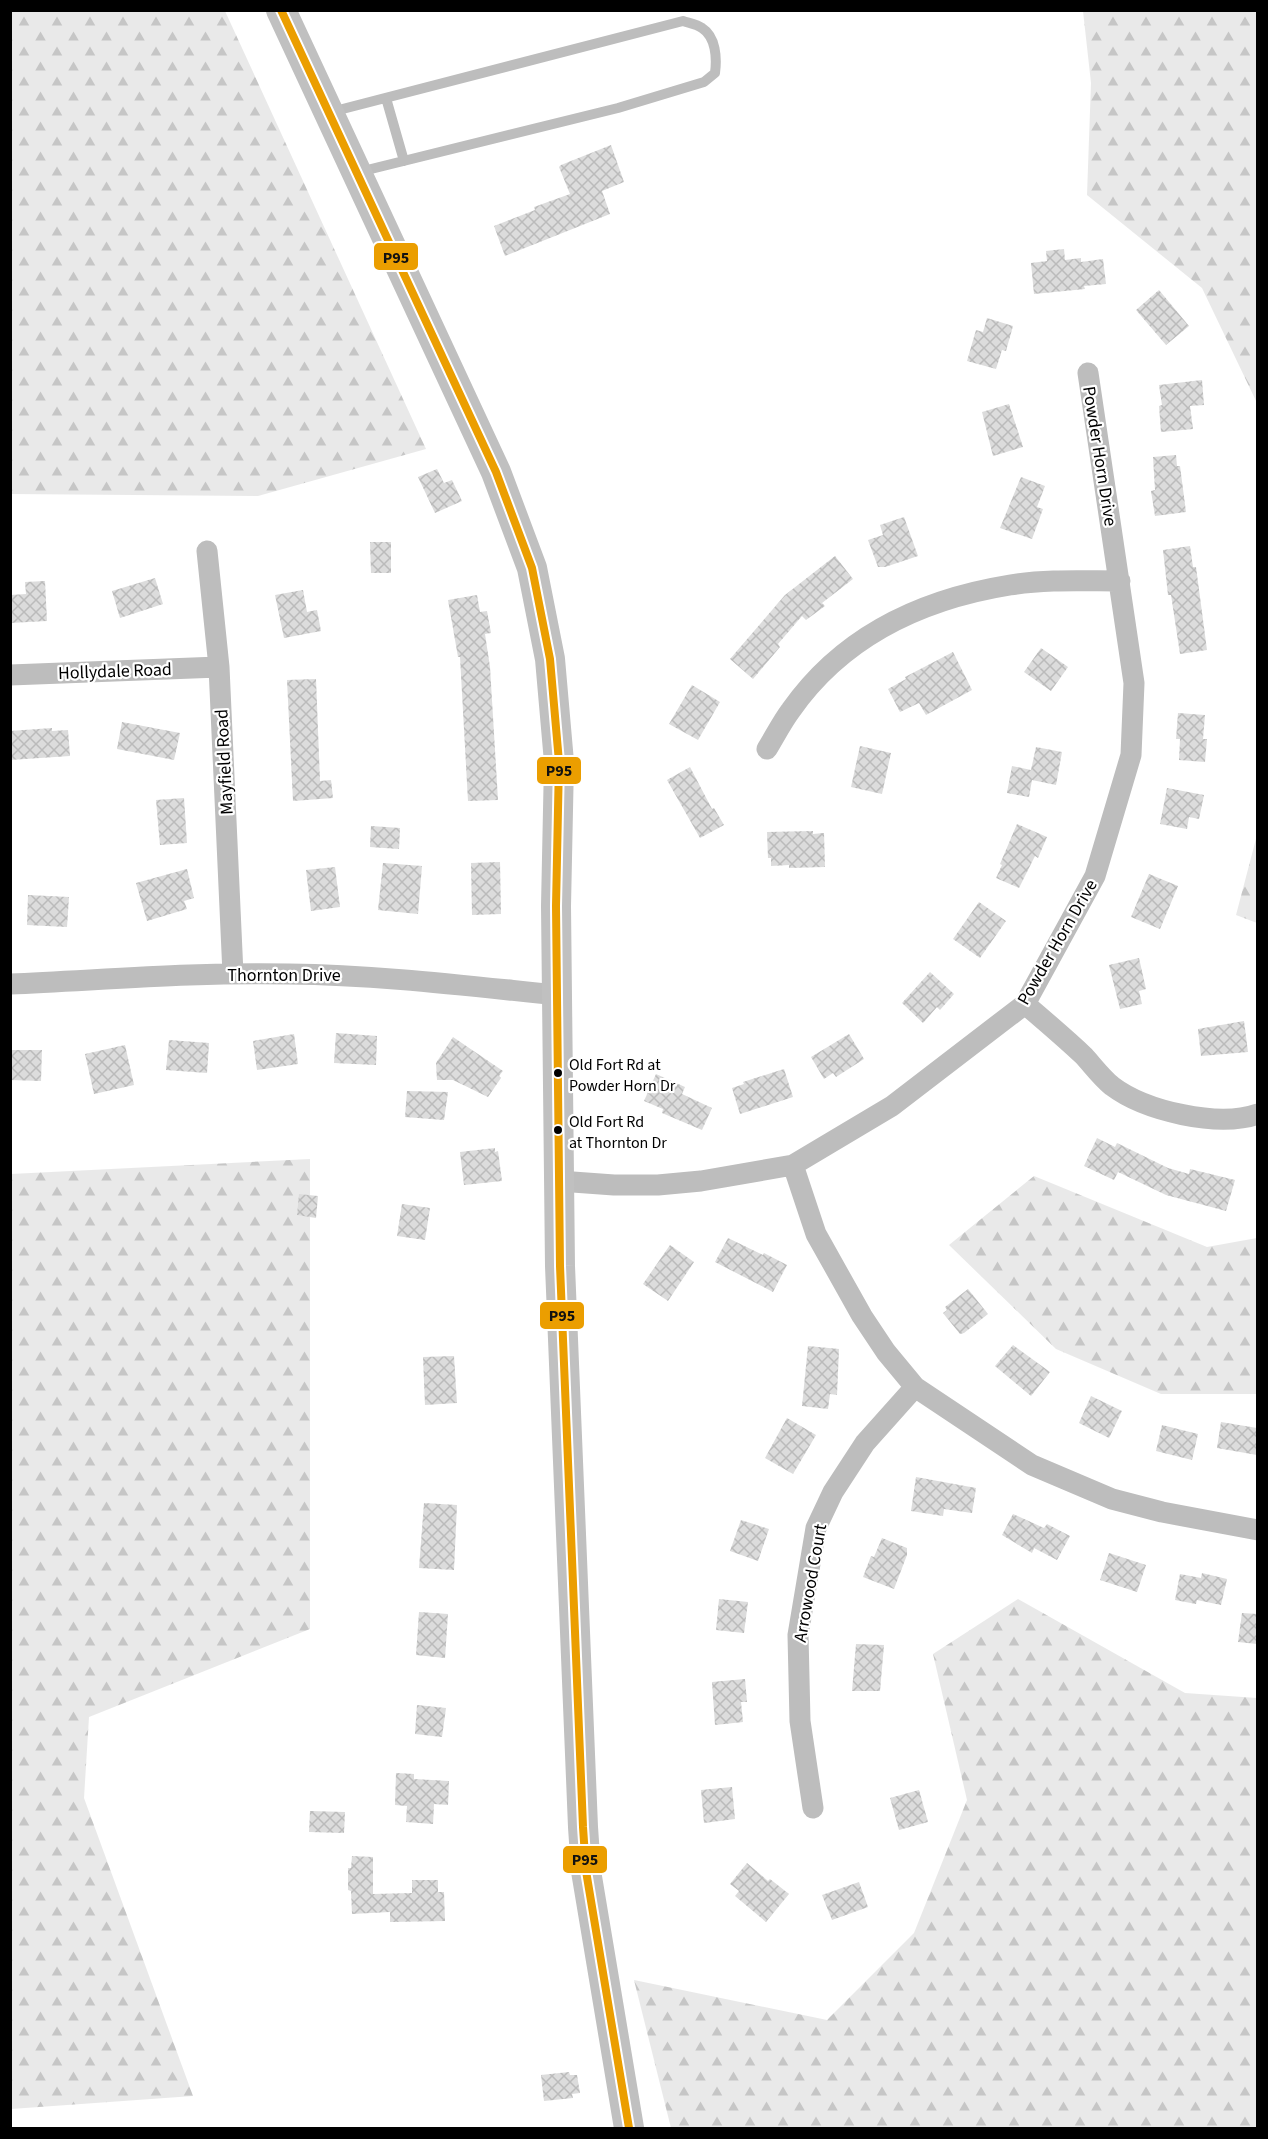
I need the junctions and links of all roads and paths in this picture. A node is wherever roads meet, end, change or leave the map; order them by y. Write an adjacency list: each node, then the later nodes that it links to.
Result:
1 (281, 10): 3 (main road)
2 (386, 98): 3 (lane); 4 (lane); 4 (lane)
3 (328, 113): 5 (main road)
4 (404, 161): 5 (lane)
5 (356, 173): 14 (main road)
6 (1088, 373): 8 (street, Powder Horn Drive)
7 (207, 551): 9 (street, Mayfield Road)
8 (1119, 581): 11 (street); 15 (street, Powder Horn Drive)
9 (219, 667): 10 (street, Hollydale Road); 12 (street, Mayfield Road)
10 (10, 675)
11 (767, 748)
12 (233, 974): 13 (street, Thornton Drive); 14 (street, Thornton Drive)
13 (10, 984)
14 (557, 995): 18 (main road)
15 (1025, 1004): 16 (street); 17 (street, Powder Horn Drive)
16 (1257, 1114)
17 (793, 1165): 18 (street, Powder Horn Drive); 19 (street)
18 (559, 1181): 22 (main road)
19 (915, 1388): 20 (street); 21 (street, Arrowood Court)
20 (1257, 1530)
21 (813, 1808)
22 (628, 2128)

